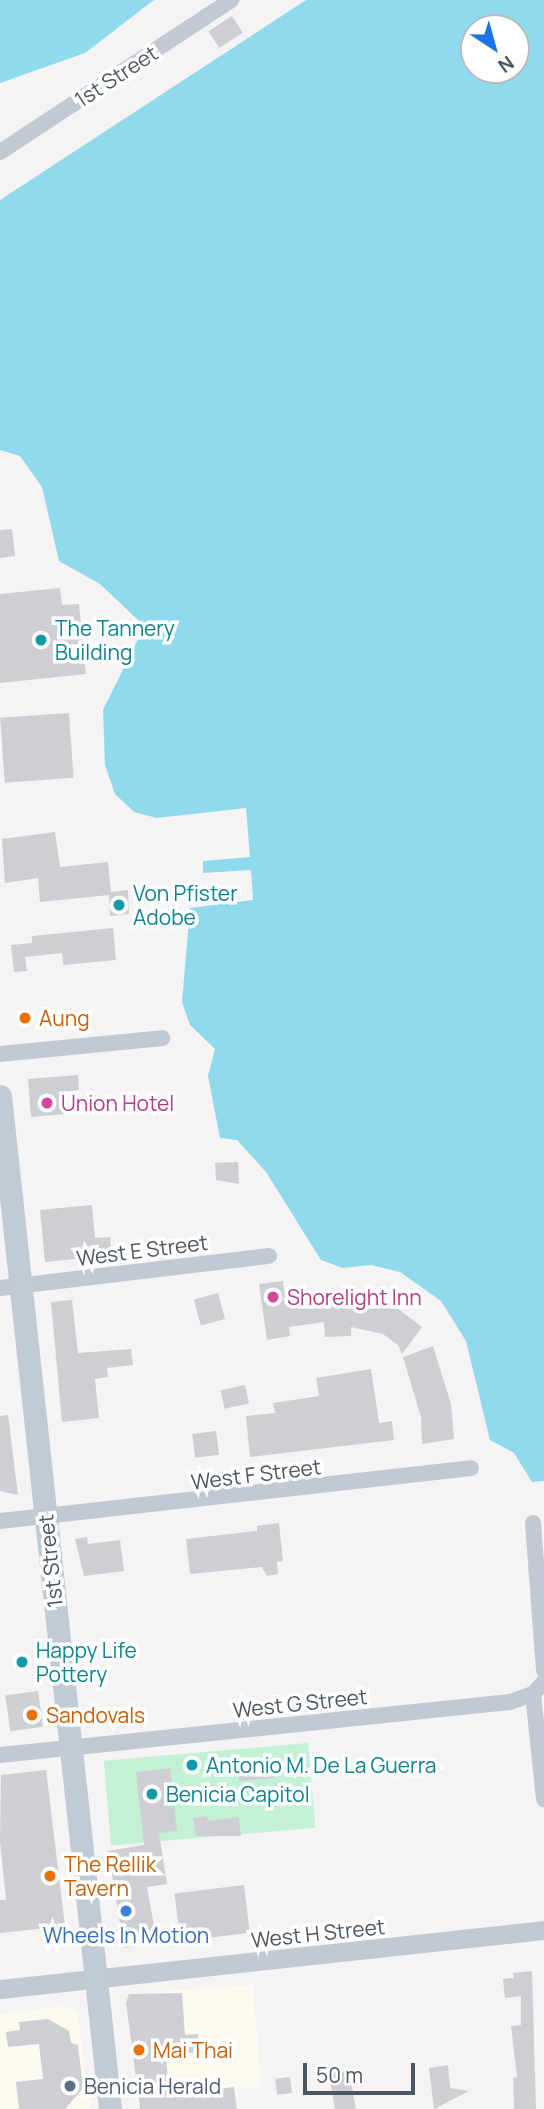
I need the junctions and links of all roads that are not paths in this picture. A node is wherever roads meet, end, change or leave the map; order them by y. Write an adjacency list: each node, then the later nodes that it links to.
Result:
1 (231, 0): 2 (street, 1st Street)
2 (0, 152)
3 (162, 1038): 4 (street)
4 (0, 1054)
5 (0, 1096): 7 (main road, 1st Street)
6 (269, 1256): 7 (street, West E Street)
7 (10, 1287): 9 (main road, 1st Street)
8 (471, 1468): 9 (street, West F Street)
9 (45, 1518): 10 (street, West F Street); 14 (main road, 1st Street)
10 (0, 1521)
11 (533, 1523): 12 (street)
12 (544, 1671)
13 (539, 1688): 14 (street, West G Street); 16 (street)
14 (70, 1748): 15 (street, West G Street); 18 (main road, 1st Street)
15 (0, 1755)
16 (544, 1799)
17 (544, 1930): 18 (street, West H Street)
18 (96, 1978): 19 (street, West H Street); 20 (main road, 1st Street)
19 (0, 1989)
20 (110, 2109)

